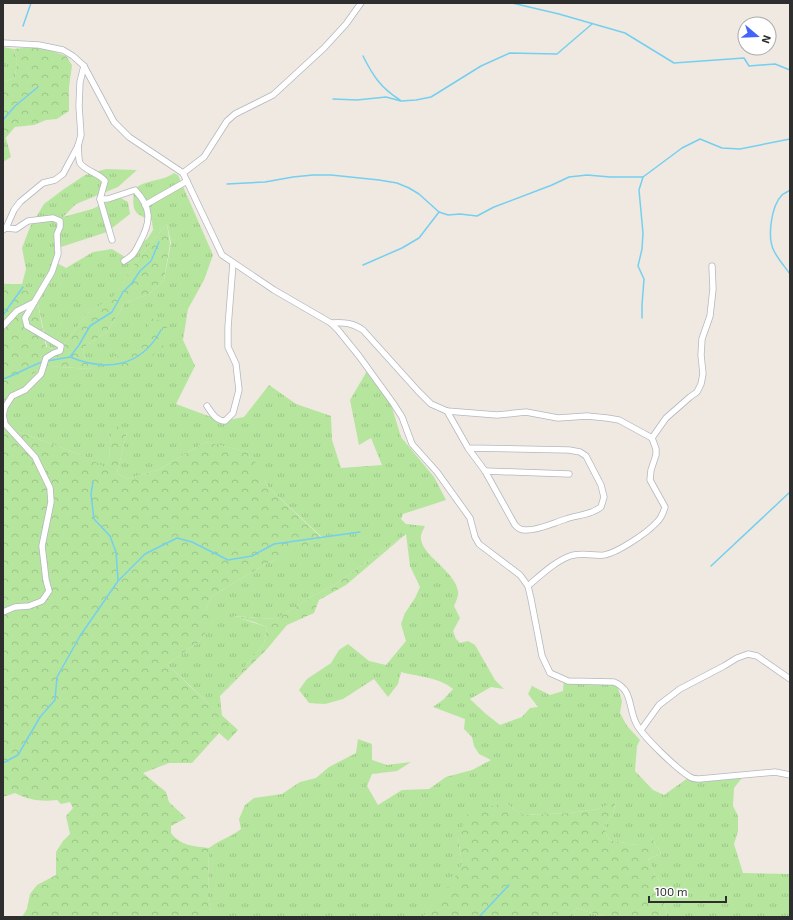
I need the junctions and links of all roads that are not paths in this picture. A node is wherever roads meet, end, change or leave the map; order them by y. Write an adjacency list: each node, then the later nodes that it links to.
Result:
1 (361, 3): 5 (street)
2 (3, 43): 3 (street)
3 (84, 66): 4 (street); 5 (street)
4 (78, 146): 7 (street); 9 (street)
5 (183, 173): 6 (street)
6 (187, 181): 8 (street); 12 (street)
7 (100, 199): 8 (street); 10 (street)
8 (145, 205): 11 (street)
9 (4, 229): 14 (street)
10 (112, 240)
11 (124, 261)
12 (233, 263): 15 (street); 17 (street)
13 (712, 266): 19 (street)
14 (33, 303): 16 (street); 24 (street)
15 (331, 323): 18 (street); 23 (street)
16 (3, 326)
17 (207, 406)
18 (447, 411): 19 (street); 20 (street)
19 (652, 438): 23 (street)
20 (468, 448): 21 (street); 21 (street)
21 (485, 471): 22 (street)
22 (569, 474)
23 (528, 586): 26 (street)
24 (3, 612)
25 (790, 679): 26 (street)
26 (641, 730): 27 (street)
27 (790, 775)

